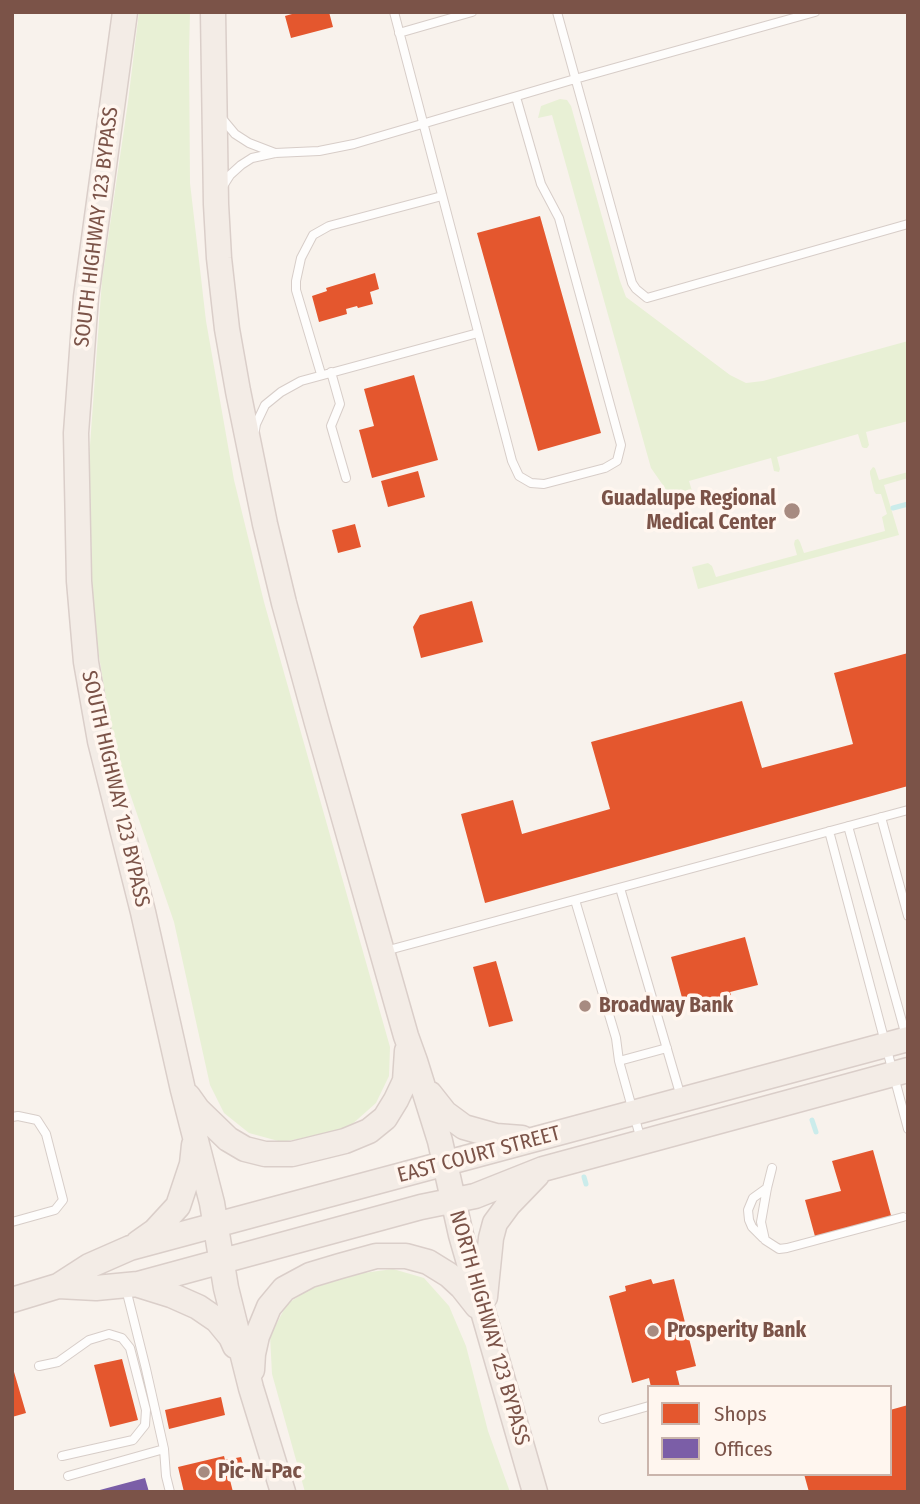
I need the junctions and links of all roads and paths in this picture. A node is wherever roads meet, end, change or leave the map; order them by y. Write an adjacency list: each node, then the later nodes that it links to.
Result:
1 (125, 12): 34 (main road, SOUTH HIGHWAY 123 BYPASS)
2 (213, 12): 10 (main road)
3 (394, 12): 7 (lane)
4 (472, 12): 7 (lane)
5 (557, 12): 8 (lane)
6 (815, 12): 8 (lane)
7 (399, 33): 11 (lane)
8 (575, 79): 9 (lane); 15 (lane)
9 (516, 97): 11 (lane); 16 (lane)
10 (214, 103): 12 (lane); 14 (main road)
11 (424, 123): 12 (lane); 13 (lane)
12 (275, 153): 14 (lane)
13 (442, 196): 16 (lane); 17 (lane)
14 (216, 204): 18 (main road)
15 (908, 224)
16 (478, 333): 17 (lane)
17 (323, 374): 18 (lane); 19 (lane)
18 (252, 464): 27 (main road)
19 (346, 478)
20 (908, 810): 21 (lane)
21 (881, 817): 22 (lane); 26 (lane)
22 (848, 826): 23 (lane); 29 (lane)
23 (829, 831): 24 (lane); 29 (lane)
24 (620, 888): 25 (lane); 30 (lane)
25 (575, 900): 27 (lane); 31 (lane)
26 (908, 916)
27 (382, 952): 28 (main road)
28 (406, 1036): 33 (main road); 34 (main road)
29 (902, 1041): 32 (lane); 35 (main road, EAST COURT STREET)
30 (667, 1048): 31 (lane); 35 (lane)
31 (619, 1061): 36 (lane)
32 (900, 1072): 38 (lane); 41 (main road, EAST COURT STREET)
33 (424, 1087): 40 (main road); 42 (main road)
34 (183, 1090): 39 (main road, SOUTH HIGHWAY 123 BYPASS)
35 (682, 1100): 36 (main road, EAST COURT STREET)
36 (634, 1113): 40 (main road, EAST COURT STREET); 41 (lane)
37 (12, 1117): 48 (lane)
38 (908, 1129)
39 (195, 1134): 49 (main road, SOUTH HIGHWAY 123 BYPASS); 51 (main road)
40 (537, 1139): 42 (main road, EAST COURT STREET)
41 (642, 1142): 44 (main road, EAST COURT STREET)
42 (445, 1163): 46 (main road, NORTH HIGHWAY 123 BYPASS); 49 (main road, EAST COURT STREET)
43 (772, 1168): 45 (lane)
44 (543, 1169): 46 (main road, EAST COURT STREET); 56 (main road)
45 (767, 1188): 50 (lane); 50 (lane)
46 (453, 1201): 52 (main road, EAST COURT STREET); 56 (main road, NORTH HIGHWAY 123 BYPASS)
47 (903, 1217): 50 (lane)
48 (12, 1222)
49 (216, 1225): 51 (main road, EAST COURT STREET); 52 (main road)
50 (765, 1240)
51 (130, 1248): 54 (main road, EAST COURT STREET)
52 (221, 1262): 53 (main road, EAST COURT STREET); 58 (main road)
53 (132, 1285): 54 (main road, EAST COURT STREET); 58 (main road); 61 (lane)
54 (58, 1286): 55 (main road, EAST COURT STREET)
55 (12, 1300)
56 (484, 1315): 58 (main road); 66 (main road, NORTH HIGHWAY 123 BYPASS)
57 (38, 1366): 62 (lane)
58 (249, 1378): 65 (main road)
59 (647, 1407): 60 (lane)
60 (603, 1419)
61 (164, 1449): 63 (lane); 64 (lane)
62 (62, 1456)
63 (68, 1476)
64 (170, 1492)
65 (283, 1492)
66 (535, 1492)

